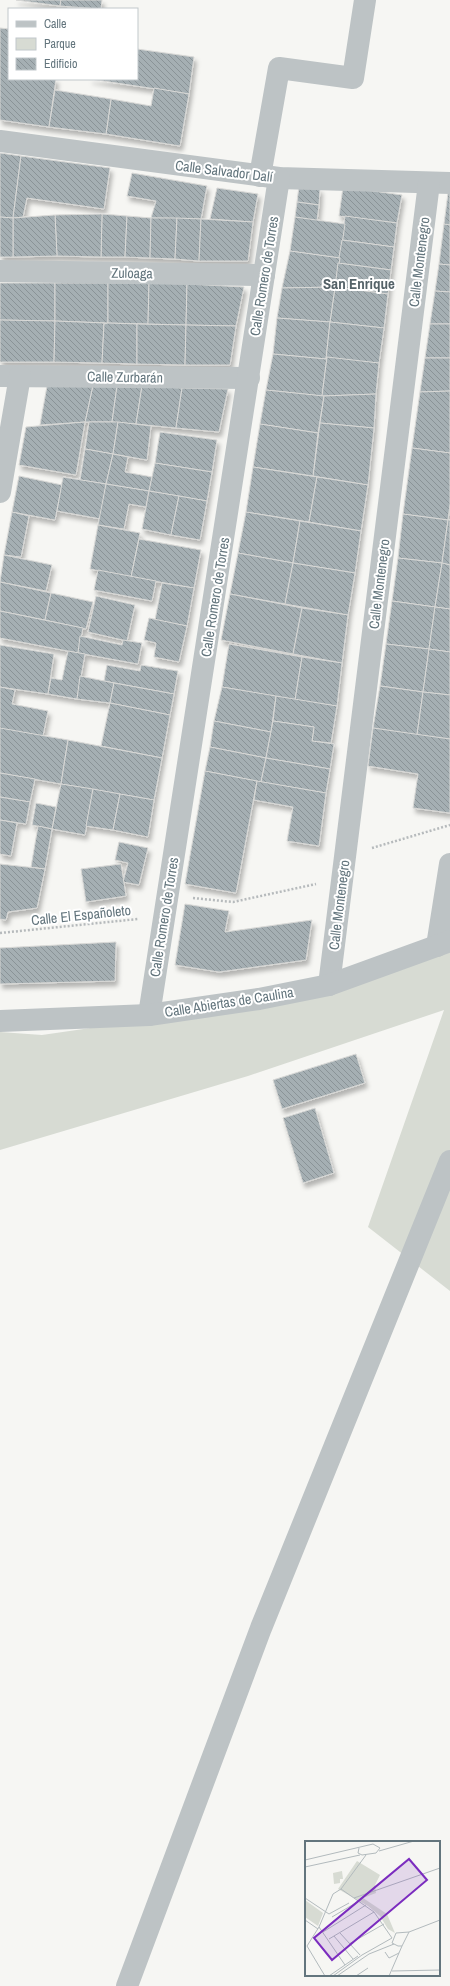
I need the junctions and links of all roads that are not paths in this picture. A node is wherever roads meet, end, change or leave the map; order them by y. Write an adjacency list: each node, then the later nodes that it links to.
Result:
1 (365, 0): 3 (street, Calle Romero de Torres)
2 (0, 141): 3 (street, Calle Salvador Dalí)
3 (269, 177): 4 (street, Calle Salvador Dalí); 6 (street, Calle Romero de Torres)
4 (440, 183): 12 (street, Calle Montenegro)
5 (0, 271): 6 (street, Zuloaga)
6 (264, 275): 8 (street, Calle Romero de Torres)
7 (10, 376): 8 (street, Calle Zurbarán); 9 (street)
8 (249, 378): 13 (street, Calle Romero de Torres)
9 (0, 492)
10 (450, 864): 11 (street)
11 (443, 943): 12 (street, Calle Abiertas de Caulina)
12 (329, 985): 13 (street, Calle Abiertas de Caulina)
13 (149, 1015): 14 (street, Calle Abiertas de Caulina)
14 (0, 1021)
15 (450, 1161): 16 (street)
16 (127, 1986)

